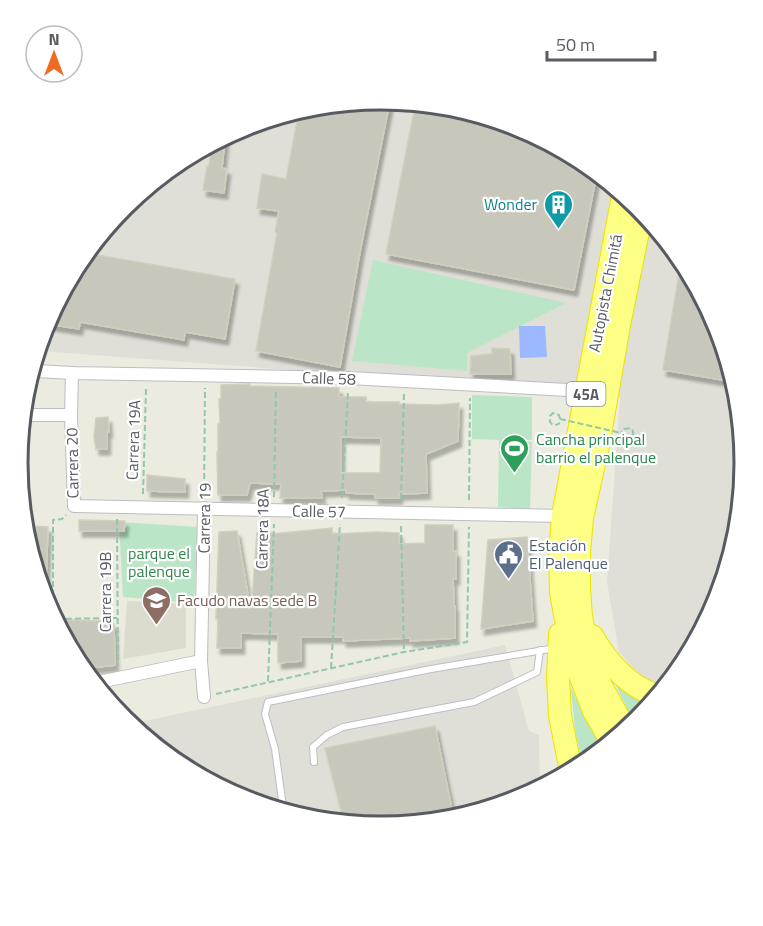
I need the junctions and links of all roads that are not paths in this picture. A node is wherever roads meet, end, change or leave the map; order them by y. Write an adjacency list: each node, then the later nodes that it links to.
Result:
1 (621, 205): 5 (highway, Autopista Chimitá / 45A)
2 (642, 225): 8 (highway, Autopista Chimitá / 45A)
3 (41, 371): 4 (street, Calle 58)
4 (72, 374): 5 (street, Calle 58); 7 (street, Carrera 20)
5 (586, 391): 8 (highway, Autopista Chimitá / 45A)
6 (32, 415): 7 (street)
7 (71, 415): 9 (street, Carrera 20)
8 (590, 429): 11 (highway, Autopista Chimitá / 45A); 13 (highway, Autopista Chimitá / 45A)
9 (74, 506): 10 (street, Calle 57)
10 (204, 508): 11 (street, Calle 57); 15 (street, Carrera 19)
11 (563, 516): 12 (highway, Autopista Chimitá / 45A)
12 (561, 593): 14 (highway); 20 (highway, Autopista Chimitá / 45A)
13 (582, 617): 17 (highway); 19 (highway, Autopista Chimitá / 45A)
14 (550, 649): 21 (lane); 22 (highway); 23 (lane)
15 (201, 661): 16 (street); 18 (street, Carrera 19)
16 (104, 681)
17 (650, 692)
18 (204, 697)
19 (621, 722)
20 (607, 734)
21 (314, 762)
22 (569, 762)
23 (282, 802)

